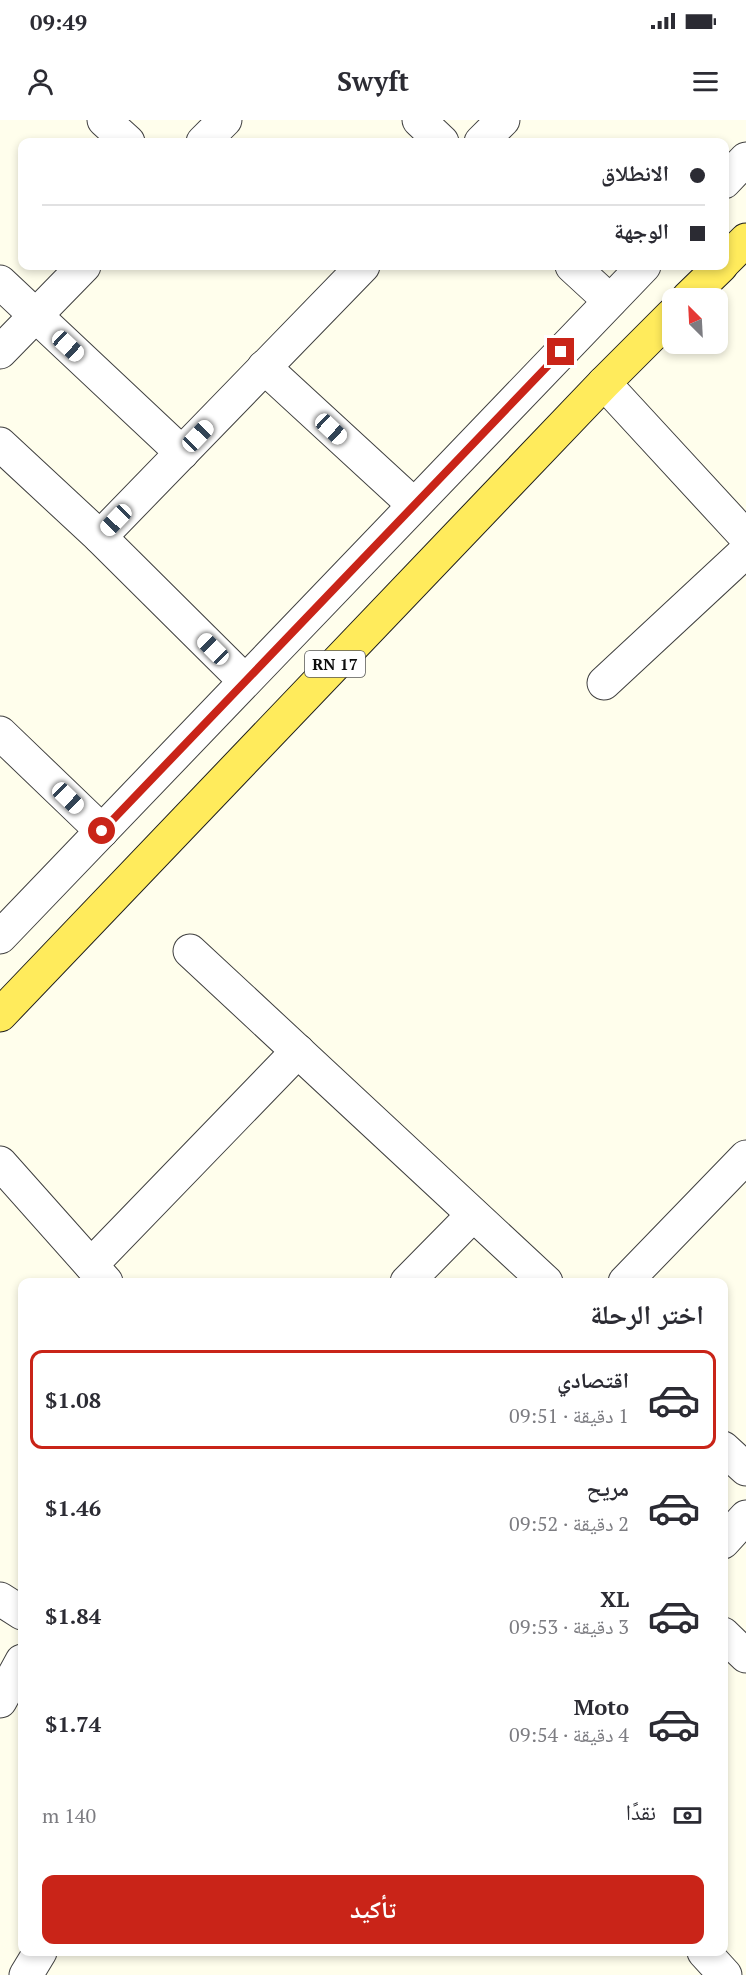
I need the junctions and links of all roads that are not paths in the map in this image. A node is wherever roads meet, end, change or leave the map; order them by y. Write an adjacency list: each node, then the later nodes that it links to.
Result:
1 (104, 120): 5 (street)
2 (225, 120): 6 (street)
3 (419, 120): 7 (street)
4 (503, 120): 8 (street)
5 (124, 138)
6 (207, 138)
7 (438, 138)
8 (485, 138)
9 (746, 159): 10 (street)
10 (729, 177)
11 (746, 240): 12 (main road)
12 (729, 257)
13 (80, 270): 21 (street)
14 (359, 270): 24 (street)
15 (576, 270): 20 (street)
16 (640, 270): 20 (street)
17 (717, 270): 19 (main road)
18 (0, 282): 21 (street)
19 (698, 288)
20 (610, 301): 28 (street)
21 (35, 316): 23 (street); 27 (street)
22 (662, 325): 25 (main road, RN 17)
23 (0, 352)
24 (264, 368): 27 (street); 28 (street)
25 (604, 383): 30 (street); 38 (main road, RN 17)
26 (0, 444): 29 (street)
27 (182, 453): 29 (street)
28 (414, 506): 32 (street)
29 (100, 537): 32 (street)
30 (746, 537)
31 (746, 551): 33 (street)
32 (245, 681): 35 (street)
33 (604, 683)
34 (0, 733): 35 (street)
35 (102, 831): 36 (street)
36 (0, 937)
37 (190, 951): 39 (street)
38 (0, 1015)
39 (297, 1051): 42 (street); 43 (street)
40 (746, 1156): 46 (street)
41 (0, 1163): 43 (street)
42 (473, 1215): 44 (street); 45 (street)
43 (99, 1274)
44 (411, 1278)
45 (542, 1278)
46 (629, 1278)
47 (728, 1453): 48 (street)
48 (746, 1469)
49 (746, 1517): 50 (street)
50 (728, 1537)
51 (0, 1599): 52 (street)
52 (18, 1610)
53 (728, 1639): 54 (street)
54 (746, 1656)
55 (18, 1668): 56 (street)
56 (0, 1701)
57 (38, 1956): 59 (street)
58 (708, 1956): 60 (street)
59 (26, 1975)
60 (725, 1975)

